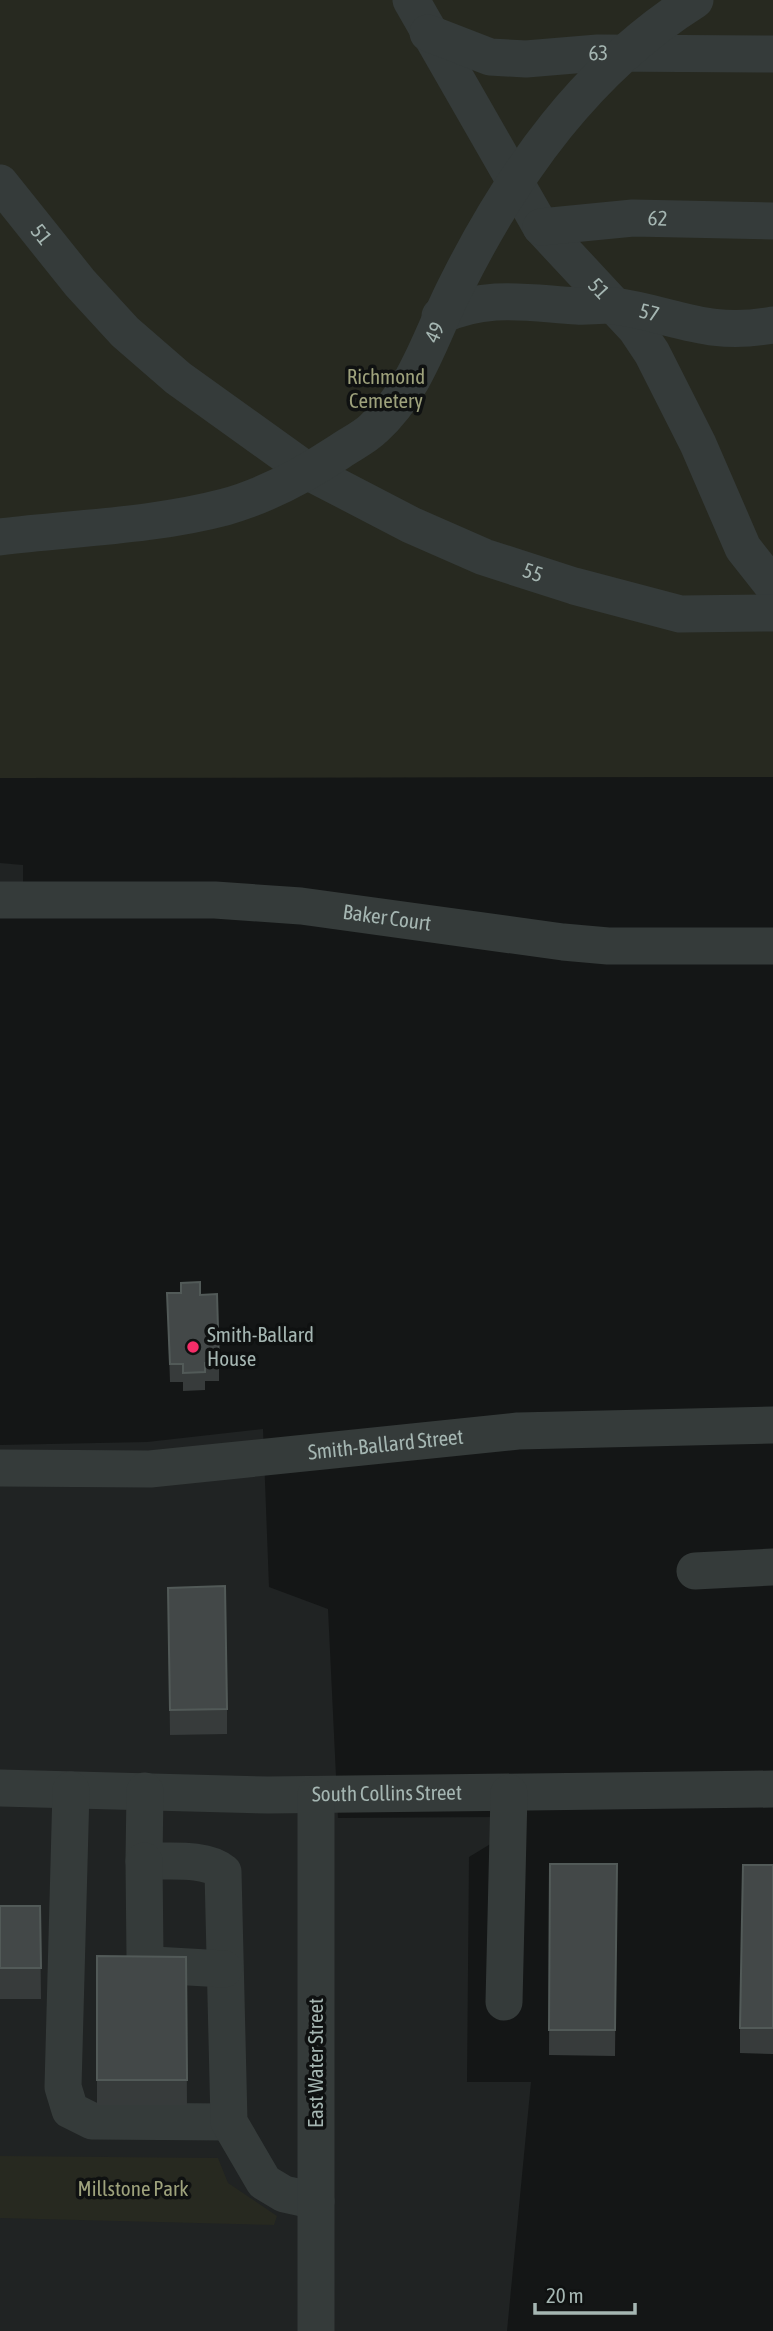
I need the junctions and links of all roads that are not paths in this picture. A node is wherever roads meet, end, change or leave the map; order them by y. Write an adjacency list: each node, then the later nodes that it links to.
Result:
1 (411, 0): 3 (street, 51)
2 (695, 0): 4 (street, 49)
3 (428, 33): 4 (street, 63); 6 (street, 51)
4 (626, 54): 5 (street, 63); 6 (street, 49)
5 (773, 54)
6 (515, 179): 9 (street, 51); 11 (street, 49)
7 (0, 183): 13 (street, 51)
8 (773, 221): 9 (street, 62)
9 (541, 227): 10 (street, 51)
10 (614, 306): 11 (street, 57); 12 (street, 57); 15 (street, 51)
11 (440, 317): 13 (street, 49)
12 (773, 325)
13 (309, 472): 14 (street, 49); 16 (street, 55)
14 (0, 537)
15 (773, 586)
16 (773, 613)
17 (0, 900): 18 (street, Baker Court)
18 (773, 946)
19 (773, 1425): 20 (street, Smith-Ballard Street)
20 (0, 1468)
21 (773, 1567): 22 (street)
22 (695, 1571)
23 (0, 1788): 25 (street, South Collins Street)
24 (773, 1789): 27 (street, South Collins Street)
25 (71, 1790): 26 (street, South Collins Street); 32 (street)
26 (145, 1791): 28 (street, South Collins Street); 29 (street)
27 (509, 1793): 28 (street, South Collins Street); 31 (street)
28 (316, 1794): 33 (street, East Water Street)
29 (144, 1861): 30 (street); 30 (street)
30 (224, 1969): 32 (street)
31 (504, 2002)
32 (229, 2122): 33 (street)
33 (316, 2200): 34 (street, East Water Street)
34 (316, 2331)

